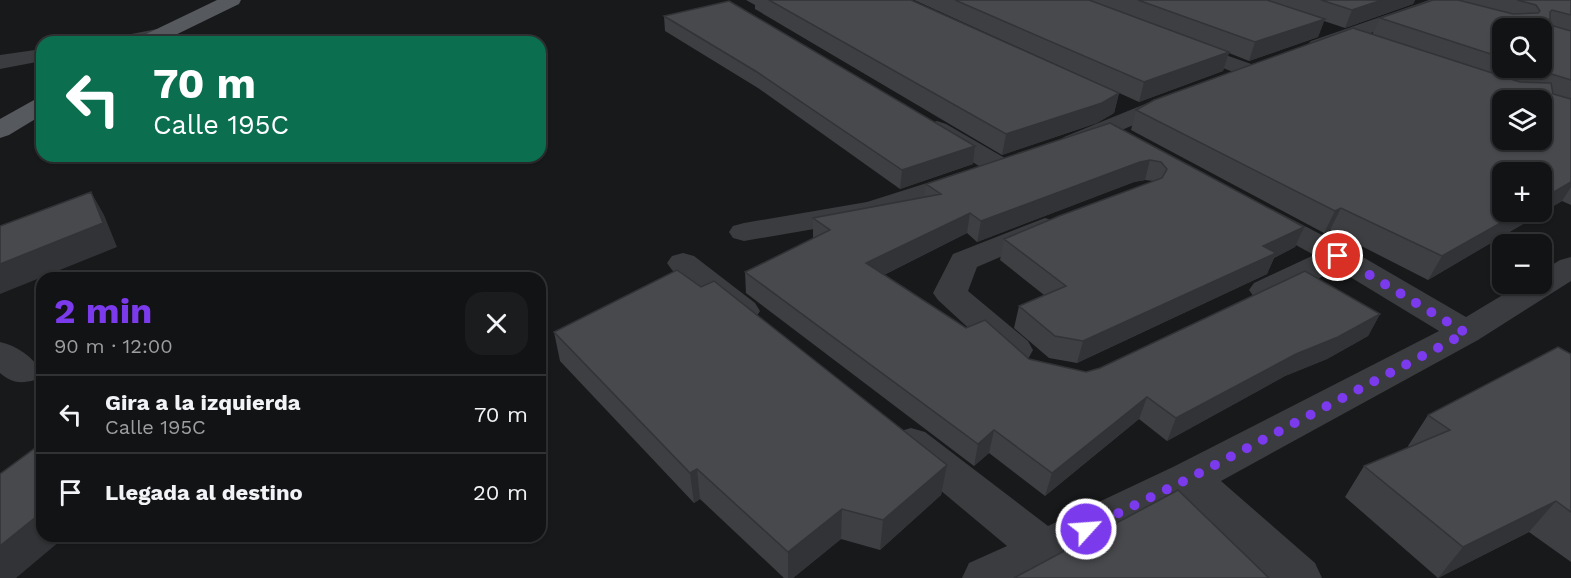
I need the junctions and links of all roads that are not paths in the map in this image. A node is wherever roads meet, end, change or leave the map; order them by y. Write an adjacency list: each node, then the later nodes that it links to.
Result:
1 (232, 0): 5 (main road)
2 (1441, 4): 4 (street)
3 (1313, 25): 4 (street)
4 (1345, 35): 7 (street); 8 (street)
5 (155, 36)
6 (1162, 37): 12 (street)
7 (1378, 47)
8 (1302, 51)
9 (36, 56): 10 (street)
10 (0, 62)
11 (1270, 63): 12 (street)
12 (1249, 71): 13 (street)
13 (1215, 84)
14 (1193, 92): 16 (street)
15 (36, 109): 18 (main road)
16 (1112, 117): 19 (street); 20 (street)
17 (920, 119): 23 (street)
18 (0, 130)
19 (1137, 146)
20 (1054, 148)
21 (1237, 201): 24 (street)
22 (1073, 216): 30 (street)
23 (744, 232)
24 (1338, 256): 27 (street); 29 (street)
25 (684, 263): 28 (street)
26 (1571, 267): 29 (street)
27 (1234, 305)
28 (767, 329)
29 (1466, 333): 32 (street)
30 (1037, 370)
31 (887, 424): 33 (street)
32 (1190, 478): 33 (street); 35 (street)
33 (1044, 549): 34 (street)
34 (986, 578)
35 (1298, 578)

